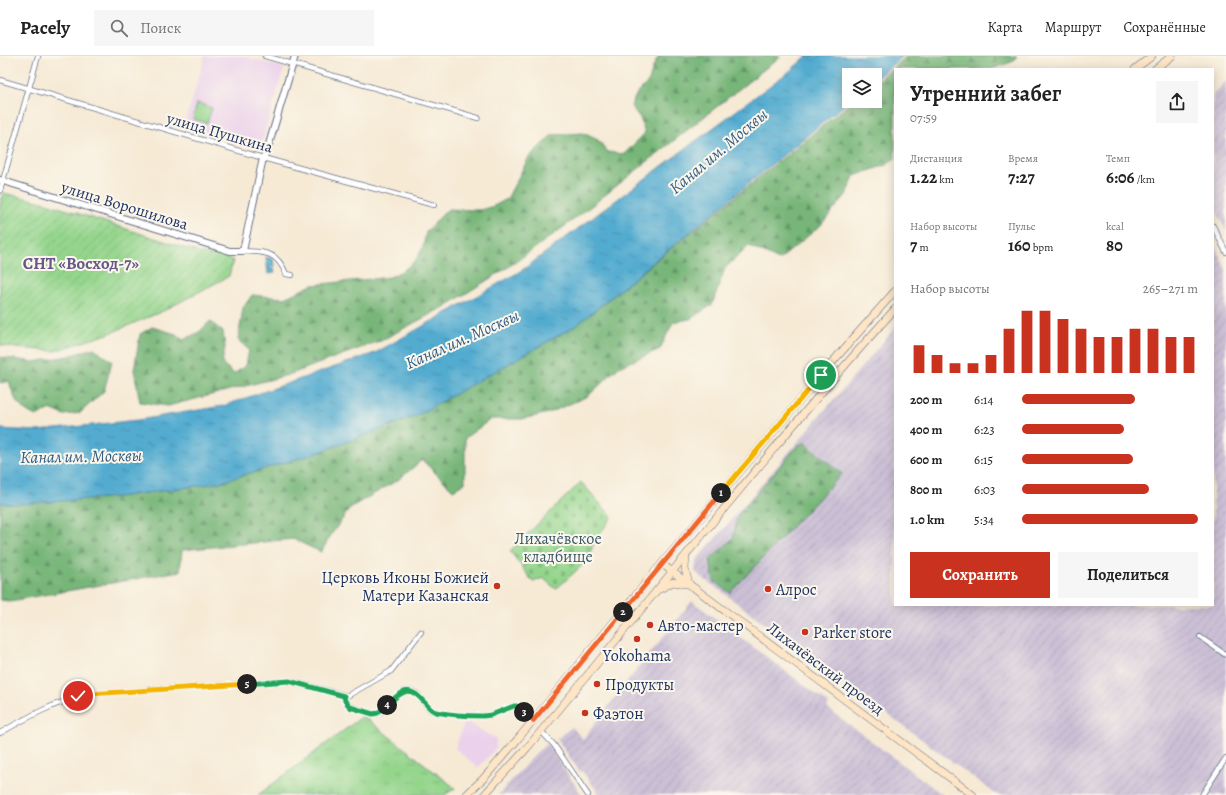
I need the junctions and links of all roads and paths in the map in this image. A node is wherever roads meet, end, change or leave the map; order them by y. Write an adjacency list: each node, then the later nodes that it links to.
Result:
1 (38, 56): 10 (street)
2 (266, 56): 6 (street)
3 (295, 56): 6 (street)
4 (1152, 56): 7 (main road)
5 (1172, 56): 8 (main road)
6 (293, 64): 11 (street); 12 (street)
7 (1136, 68)
8 (1156, 68)
9 (0, 80): 10 (street, улица Пушкина)
10 (29, 88): 12 (street, улица Пушкина); 13 (street)
11 (478, 118)
12 (263, 158): 15 (street, улица Пушкина); 17 (street)
13 (1, 180): 14 (street); 17 (street, улица Ворошилова)
14 (0, 191)
15 (434, 205)
16 (1214, 228): 18 (street)
17 (242, 251): 19 (street)
18 (1226, 252)
19 (292, 275)
20 (894, 292): 23 (main road)
21 (894, 310): 22 (main road)
22 (686, 556): 24 (main road); 25 (main road)
23 (662, 564): 24 (main road, Лихачёвский проезд); 31 (main road)
24 (672, 571): 25 (main road, Лихачёвский проезд); 26 (main road)
25 (689, 584): 26 (main road); 38 (main road, Лихачёвский проезд)
26 (656, 591): 32 (main road)
27 (422, 632): 30 (street)
28 (1200, 637): 29 (street)
29 (1226, 655)
30 (344, 696): 31 (street); 33 (street)
31 (533, 721): 35 (main road)
32 (541, 731): 36 (main road); 37 (street)
33 (0, 733)
34 (1226, 758): 39 (street)
35 (466, 795)
36 (484, 795)
37 (588, 795)
38 (973, 795)
39 (1202, 795)

